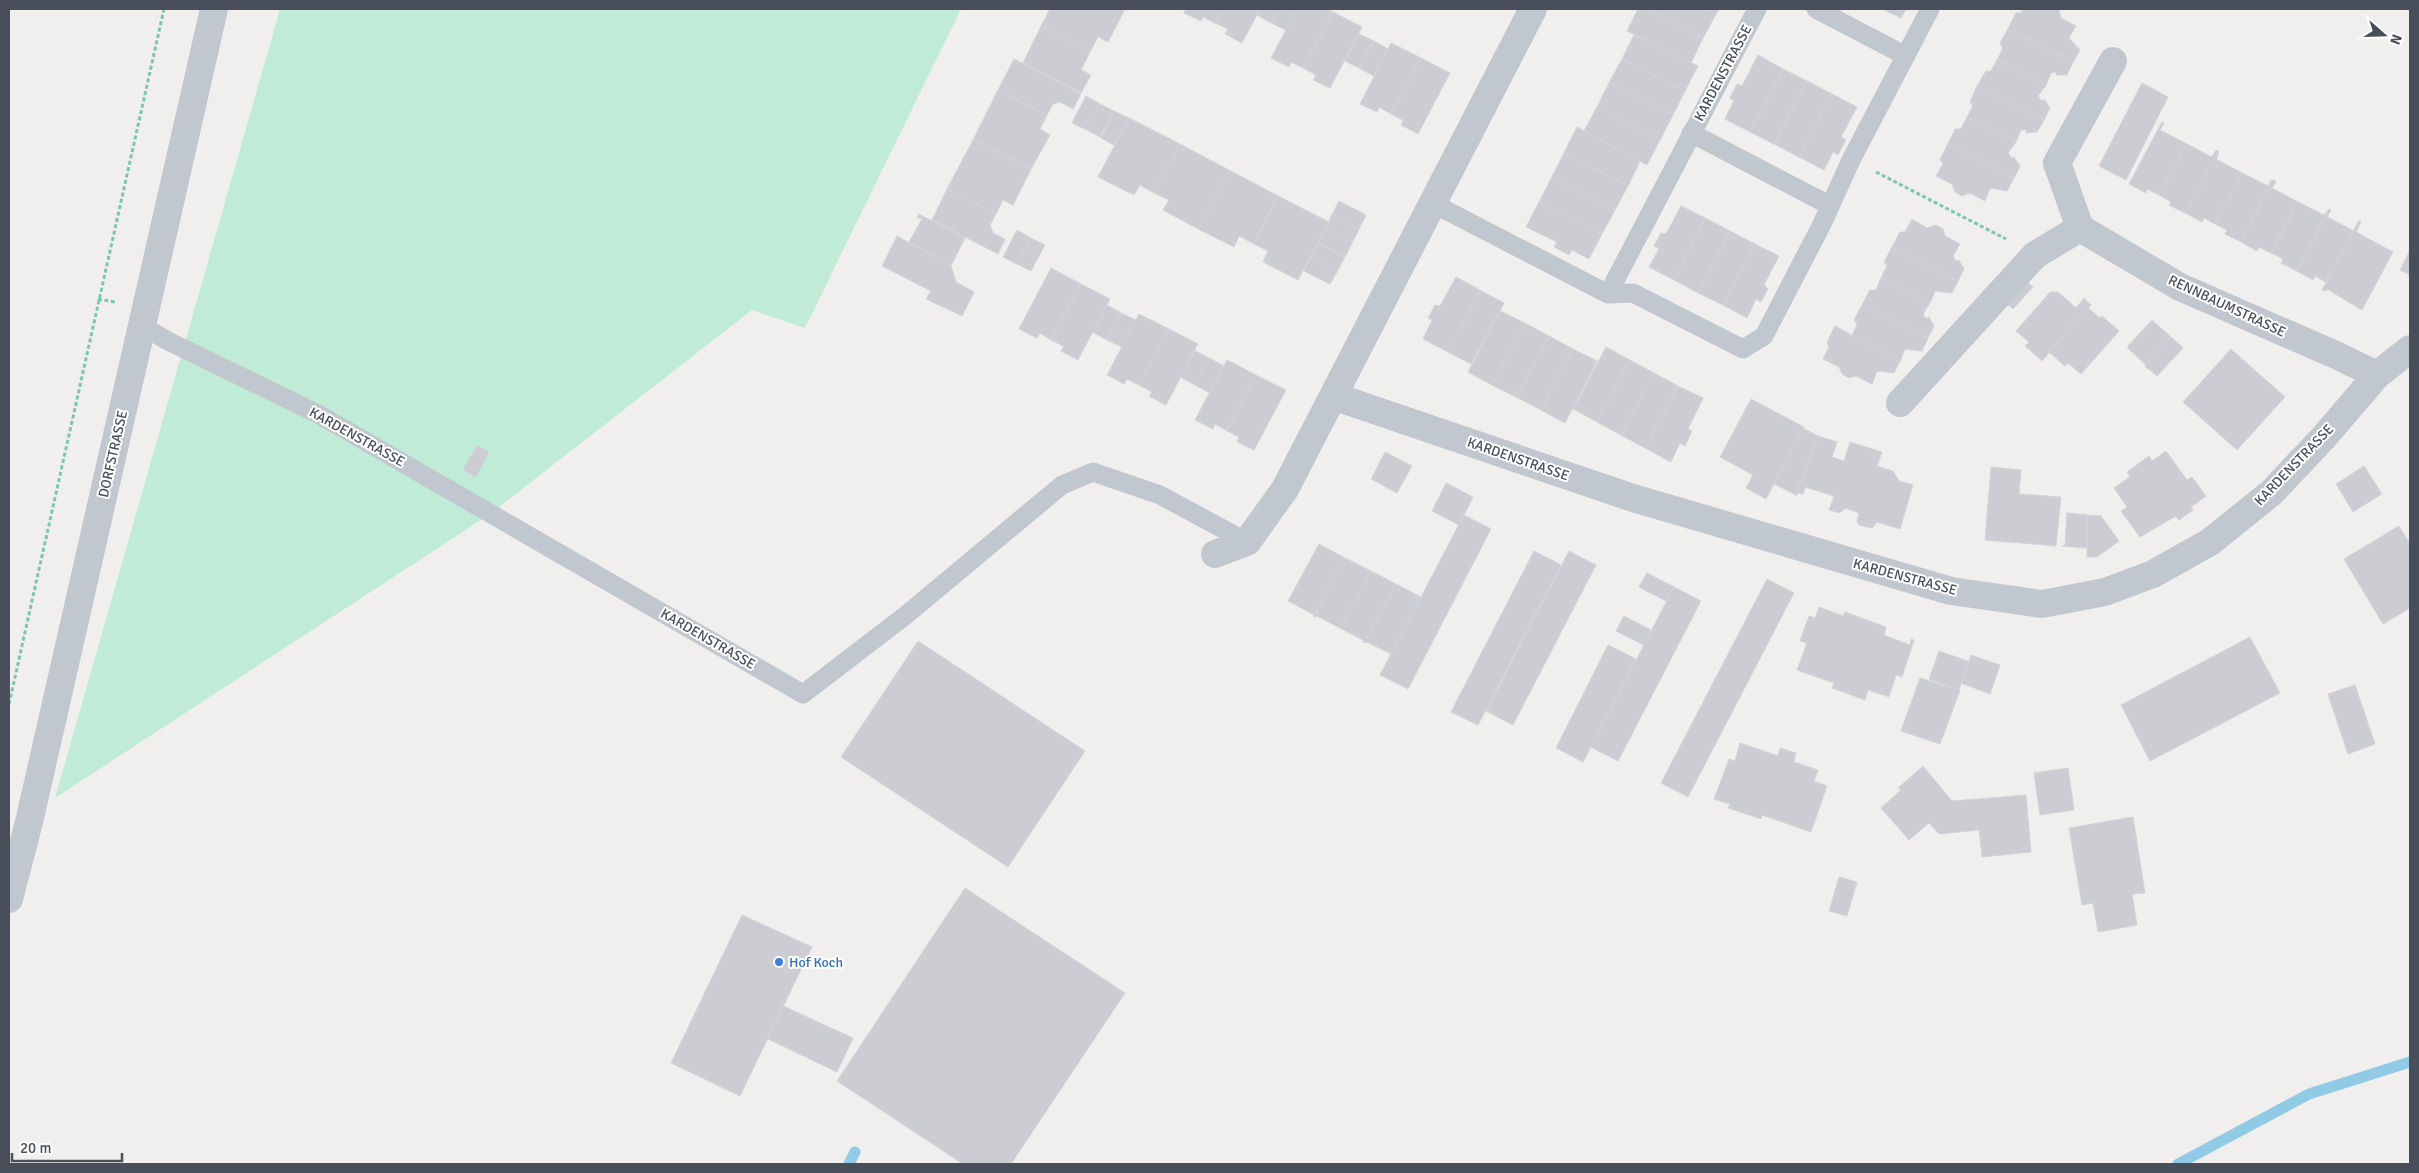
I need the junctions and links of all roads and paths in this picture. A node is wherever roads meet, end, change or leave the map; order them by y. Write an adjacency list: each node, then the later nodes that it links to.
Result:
1 (164, 9): 23 (path)
2 (214, 9): 16 (street, DORFSTRASSE)
3 (1533, 9): 11 (street)
4 (1758, 9): 9 (lane, KARDENSTRASSE)
5 (1816, 9): 7 (lane)
6 (1930, 9): 7 (lane)
7 (1906, 56): 10 (lane)
8 (2114, 61): 13 (street)
9 (1692, 133): 12 (lane, KARDENSTRASSE); 15 (lane)
10 (1851, 160): 12 (lane); 14 (path)
11 (1432, 203): 15 (lane); 19 (street)
12 (1829, 204): 15 (lane)
13 (2080, 228): 14 (street); 18 (street, RENNBAUMSTRASSE)
14 (2035, 255): 20 (street)
15 (1608, 294)
16 (142, 326): 21 (lane, KARDENSTRASSE); 24 (street, DORFSTRASSE)
17 (2410, 349): 18 (street, KARDENSTRASSE)
18 (2377, 375): 19 (street, KARDENSTRASSE)
19 (1333, 396): 21 (street)
20 (1900, 403)
21 (1247, 542): 22 (street)
22 (1215, 554)
23 (9, 704)
24 (9, 899)

